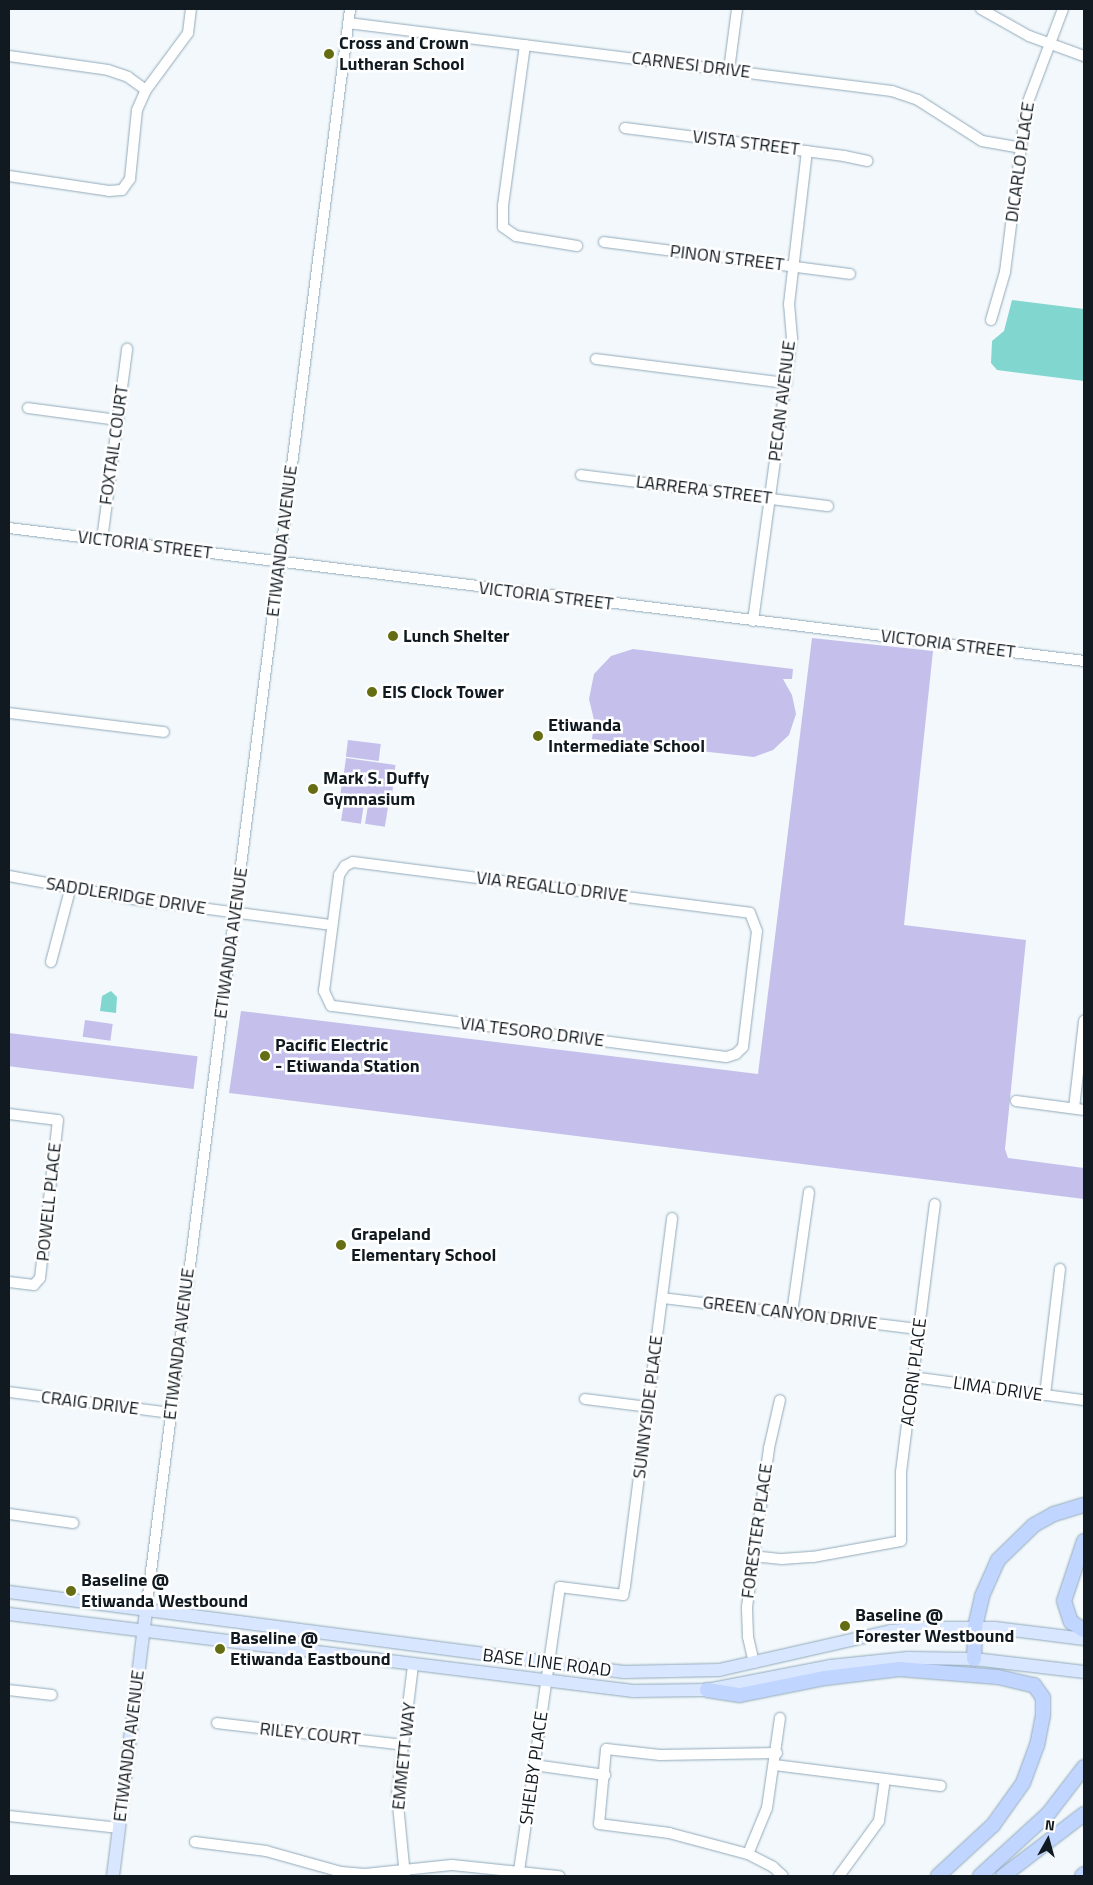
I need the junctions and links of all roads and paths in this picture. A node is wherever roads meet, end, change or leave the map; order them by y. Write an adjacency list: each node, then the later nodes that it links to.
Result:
1 (191, 9): 12 (street)
2 (350, 9): 6 (street, ETIWANDA AVENUE)
3 (737, 9): 11 (street)
4 (981, 9): 8 (street)
5 (1064, 9): 8 (street, DICARLO PLACE)
6 (348, 23): 7 (street, CARNESI DRIVE); 33 (street, ETIWANDA AVENUE)
7 (525, 45): 11 (street, CARNESI DRIVE); 19 (street)
8 (1050, 45): 10 (street); 14 (street, DICARLO PLACE)
9 (9, 56): 12 (street)
10 (1084, 56)
11 (729, 70): 14 (street, CARNESI DRIVE)
12 (146, 90): 17 (street)
13 (625, 128): 15 (street, VISTA STREET)
14 (1020, 148): 22 (street, DICARLO PLACE)
15 (807, 151): 16 (street, VISTA STREET); 20 (street, PECAN AVENUE)
16 (866, 161)
17 (9, 176)
18 (604, 242): 20 (street, PINON STREET)
19 (577, 246)
20 (793, 266): 21 (street, PINON STREET); 25 (street, PECAN AVENUE)
21 (850, 274)
22 (991, 320)
23 (127, 349): 27 (street, FOXTAIL COURT)
24 (596, 359): 25 (street)
25 (786, 383): 29 (street, PECAN AVENUE)
26 (28, 408): 27 (street)
27 (118, 420): 32 (street, FOXTAIL COURT)
28 (581, 475): 29 (street, LARRERA STREET)
29 (769, 499): 30 (street, LARRERA STREET); 34 (street, PECAN AVENUE)
30 (828, 506)
31 (9, 528): 32 (street, VICTORIA STREET)
32 (102, 540): 33 (street, VICTORIA STREET)
33 (279, 562): 34 (street, VICTORIA STREET); 40 (street, ETIWANDA AVENUE)
34 (753, 621): 35 (street, VICTORIA STREET)
35 (1084, 661)
36 (9, 713): 37 (street)
37 (164, 732)
38 (9, 876): 39 (street, SADDLERIDGE DRIVE)
39 (70, 890): 40 (street, SADDLERIDGE DRIVE); 42 (street)
40 (235, 913): 41 (street, SADDLERIDGE DRIVE); 63 (street, ETIWANDA AVENUE)
41 (332, 925): 44 (street, VIA TESORO DRIVE); 44 (street, VIA REGALLO DRIVE)
42 (51, 962)
43 (1084, 1021): 46 (street)
44 (736, 1054)
45 (1016, 1101): 46 (street)
46 (1079, 1109)
47 (9, 1114): 52 (street, POWELL PLACE)
48 (809, 1192): 54 (street)
49 (935, 1204): 55 (street, ACORN PLACE)
50 (672, 1218): 53 (street, SUNNYSIDE PLACE)
51 (1060, 1269): 58 (street)
52 (9, 1282)
53 (662, 1298): 54 (street, GREEN CANYON DRIVE); 62 (street, SUNNYSIDE PLACE)
54 (792, 1313): 55 (street, GREEN CANYON DRIVE)
55 (919, 1329): 56 (street, ACORN PLACE)
56 (913, 1377): 58 (street, LIMA DRIVE); 68 (street, ACORN PLACE)
57 (9, 1392): 63 (street, CRAIG DRIVE)
58 (1044, 1395): 61 (street, LIMA DRIVE)
59 (585, 1399): 62 (street)
60 (780, 1400): 68 (street, FORESTER PLACE)
61 (1084, 1400)
62 (648, 1407): 78 (street, SUNNYSIDE PLACE)
63 (170, 1413): 70 (street, ETIWANDA AVENUE)
64 (1084, 1505): 72 (highway)
65 (9, 1514): 66 (street)
66 (74, 1522)
67 (1084, 1541): 73 (highway)
68 (752, 1556): 77 (street, FORESTER PLACE)
69 (9, 1592): 70 (main road, BASE LINE ROAD)
70 (146, 1611): 74 (main road, ETIWANDA AVENUE); 78 (main road, BASE LINE ROAD)
71 (9, 1614): 74 (main road, BASE LINE ROAD)
72 (975, 1627): 75 (main road, BASE LINE ROAD); 76 (highway); 77 (main road, BASE LINE ROAD)
73 (1084, 1630)
74 (143, 1632): 79 (main road, BASE LINE ROAD); 97 (main road, ETIWANDA AVENUE)
75 (1084, 1639)
76 (974, 1659): 80 (main road, BASE LINE ROAD); 83 (main road, BASE LINE ROAD)
77 (754, 1663): 78 (main road, BASE LINE ROAD)
78 (550, 1664): 81 (street, SHELBY PLACE)
79 (413, 1665): 81 (main road, BASE LINE ROAD); 87 (street, EMMETT WAY)
80 (1084, 1672)
81 (547, 1681): 83 (main road, BASE LINE ROAD); 89 (street, SHELBY PLACE)
82 (9, 1690): 84 (street)
83 (707, 1690): 106 (highway)
84 (52, 1695)
85 (780, 1718): 88 (street)
86 (217, 1724): 87 (street, RILEY COURT)
87 (403, 1745): 101 (street, EMMETT WAY)
88 (777, 1753): 90 (street); 92 (street)
89 (534, 1765): 92 (street); 100 (street, SHELBY PLACE)
90 (775, 1765): 93 (street); 99 (street)
91 (1084, 1767): 107 (highway)
92 (605, 1775): 99 (street)
93 (885, 1779): 94 (street); 105 (street)
94 (941, 1786)
95 (1084, 1814): 108 (highway)
96 (9, 1816): 97 (street)
97 (119, 1828): 102 (main road, ETIWANDA AVENUE)
98 (195, 1842): 101 (street)
99 (748, 1854): 104 (street)
100 (519, 1872): 101 (street); 103 (street)
101 (405, 1873)
102 (113, 1876)
103 (559, 1876)
104 (783, 1876)
105 (839, 1876)
106 (938, 1876)
107 (980, 1876)
108 (1003, 1876)

